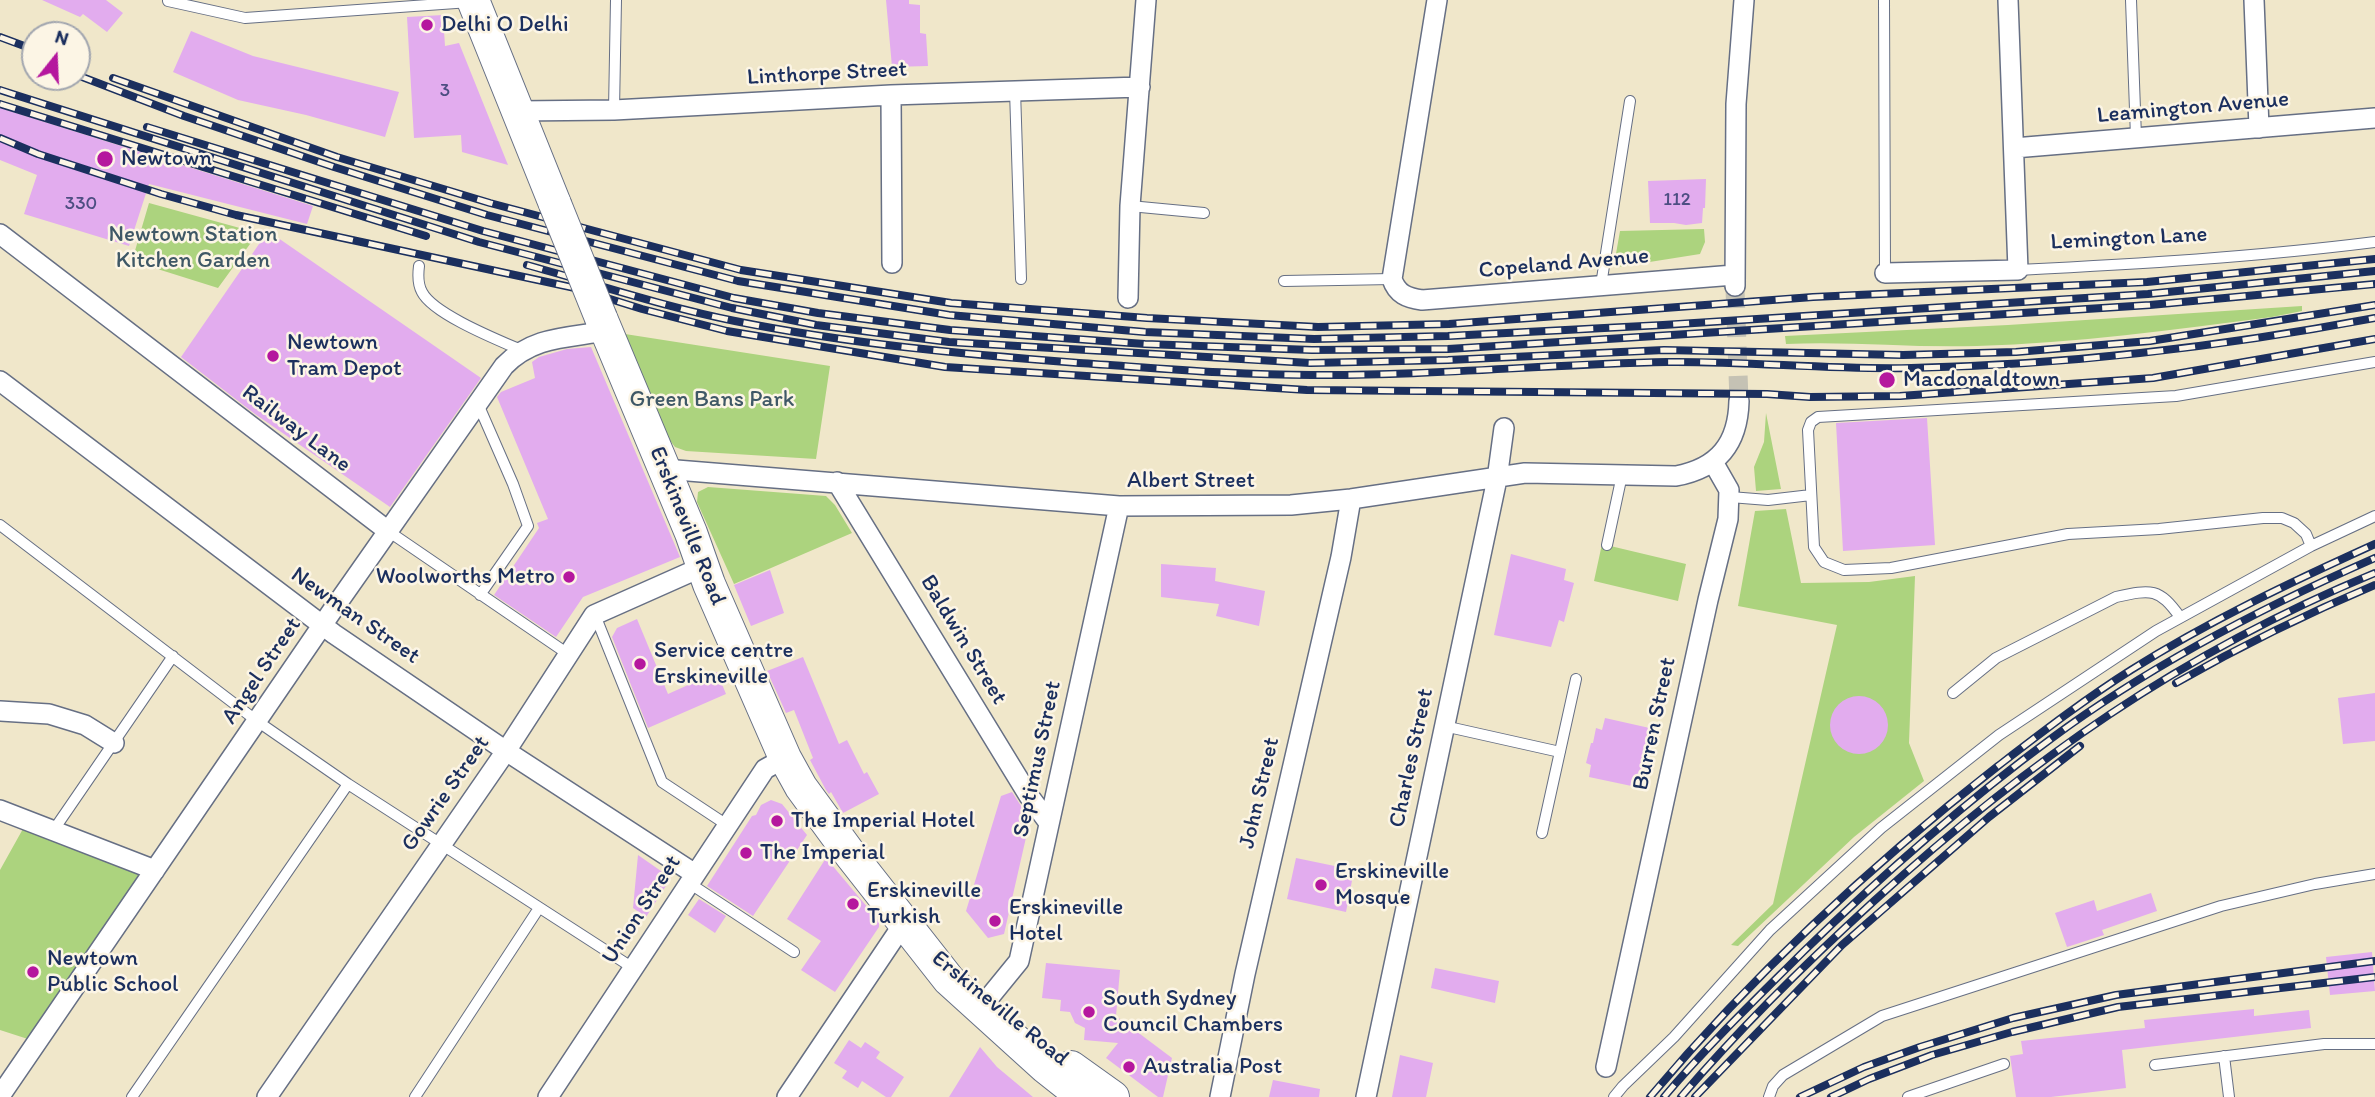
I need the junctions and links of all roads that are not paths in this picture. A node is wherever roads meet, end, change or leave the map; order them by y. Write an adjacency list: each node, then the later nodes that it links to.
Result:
1 (616, 0): 15 (lane)
2 (1146, 0): 11 (street)
3 (1437, 0): 32 (street)
4 (1744, 0): 31 (street, Copeland Avenue)
5 (1884, 0): 28 (lane)
6 (2008, 0): 20 (street)
7 (2132, 0): 19 (lane)
8 (2254, 0): 18 (street)
9 (168, 1): 10 (lane)
10 (474, 1): 16 (main road, Erskineville Road)
11 (1140, 87): 12 (street, Linthorpe Street); 21 (street)
12 (1015, 90): 13 (street, Linthorpe Street); 29 (lane)
13 (891, 95): 15 (street, Linthorpe Street); 25 (street)
14 (1630, 101): 31 (lane)
15 (614, 110): 16 (street, Linthorpe Street)
16 (517, 111): 34 (main road, Erskineville Road, bridge)
17 (2375, 118): 18 (street, Leamington Avenue)
18 (2259, 128): 19 (street, Leamington Avenue)
19 (2136, 137): 20 (street, Leamington Avenue)
20 (2014, 148): 27 (street)
21 (1130, 206): 22 (lane); 33 (street)
22 (1204, 213)
23 (0, 233): 52 (street, Railway Lane)
24 (2375, 242): 27 (lane, Lemington Lane)
25 (892, 263)
26 (419, 265): 35 (lane)
27 (2018, 270): 28 (street, Lemington Lane)
28 (1885, 273)
29 (1021, 279)
30 (1284, 281): 32 (lane)
31 (1601, 285): 32 (street, Copeland Avenue)
32 (1396, 286)
33 (1128, 298)
34 (604, 325): 35 (street, Angel Street); 42 (main road, Erskineville Road)
35 (521, 350): 39 (street, Angel Street)
36 (2375, 362): 46 (lane)
37 (0, 381): 59 (street, Newman Street)
38 (1739, 401): 41 (street)
39 (477, 403): 52 (street, Angel Street); 56 (lane)
40 (1504, 428): 44 (street, Charles Street)
41 (1713, 462): 43 (street, Albert Street); 47 (street)
42 (664, 469): 45 (street, Albert Street); 55 (main road, Erskineville Road)
43 (1622, 475): 44 (street, Albert Street); 53 (lane)
44 (1497, 479): 48 (street, Albert Street); 66 (street, Charles Street)
45 (837, 482): 49 (street, Albert Street); 73 (street, Baldwin Street)
46 (1811, 495): 47 (lane); 54 (lane)
47 (1730, 498): 90 (street, Burren Street)
48 (1350, 499): 49 (street, Albert Street); 99 (street, John Street)
49 (1119, 506): 73 (street, Septimus Street)
50 (2375, 516): 54 (lane)
51 (0, 526): 61 (lane)
52 (388, 531): 56 (lane, Railway Lane); 59 (street, Angel Street)
53 (1607, 545)
54 (2311, 546): 58 (lane)
55 (702, 567): 57 (street); 70 (main road, Erskineville Road)
56 (481, 595): 60 (lane, Railway Lane)
57 (594, 615): 60 (street, Gowrie Street); 74 (lane)
58 (2180, 617): 63 (lane); 101 (lane)
59 (323, 625): 65 (street, Angel Street); 68 (street, Newman Street)
60 (569, 654): 68 (street, Gowrie Street)
61 (173, 656): 65 (lane); 67 (lane)
62 (1576, 679): 69 (lane)
63 (1953, 693)
64 (0, 711): 67 (street)
65 (257, 721): 71 (lane); 78 (street, Angel Street)
66 (1444, 726): 69 (lane); 100 (street, Charles Street)
67 (114, 743): 75 (lane)
68 (506, 751): 77 (street, Gowrie Street); 80 (street, Newman Street)
69 (1560, 752): 76 (lane)
70 (785, 758): 74 (street, Union Street); 82 (main road, Erskineville Road)
71 (348, 784): 77 (lane); 93 (lane)
72 (0, 810): 75 (street)
73 (1049, 823): 85 (street, Septimus Street)
74 (727, 825): 80 (street, Union Street)
75 (53, 832): 78 (street)
76 (1542, 833)
77 (441, 844): 81 (lane); 94 (street, Gowrie Street)
78 (155, 870): 92 (street, Angel Street)
79 (2375, 873): 102 (lane)
80 (692, 879): 83 (lane); 84 (street, Union Street)
81 (539, 908): 84 (lane); 95 (lane)
82 (912, 934): 85 (main road, Erskineville Road); 97 (street)
83 (794, 952)
84 (633, 968): 96 (street, Union Street)
85 (984, 1005): 91 (main road, Erskineville Road)
86 (2375, 1044): 87 (lane)
87 (2224, 1056): 89 (lane); 104 (lane)
88 (2004, 1063): 103 (lane)
89 (2155, 1065)
90 (1606, 1067)
91 (1069, 1086): 98 (main road, Erskineville Road)
92 (0, 1096)
93 (132, 1097)
94 (267, 1097)
95 (415, 1097)
96 (548, 1097)
97 (788, 1097)
98 (1113, 1097)
99 (1220, 1097)
100 (1366, 1097)
101 (1614, 1097)
102 (1769, 1097)
103 (1908, 1097)
104 (2229, 1097)

